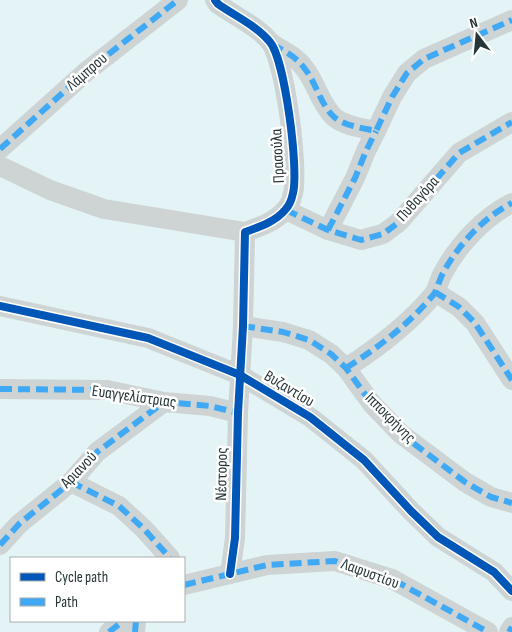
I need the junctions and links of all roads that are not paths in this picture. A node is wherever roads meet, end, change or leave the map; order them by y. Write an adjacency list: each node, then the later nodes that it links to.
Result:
1 (178, 0): 7 (street, Λάμπρου)
2 (215, 0): 4 (street, Πρασούλα)
3 (512, 20): 6 (street)
4 (272, 44): 6 (street); 10 (street, Πρασούλα)
5 (512, 122): 11 (street, Πυθαγόρα)
6 (376, 131): 11 (street)
7 (0, 149)
8 (0, 166): 12 (street)
9 (512, 203): 13 (street)
10 (286, 210): 11 (street, Πυθαγόρα); 12 (street)
11 (328, 230)
12 (245, 232): 15 (street)
13 (435, 292): 16 (street); 18 (street)
14 (0, 306): 17 (street, Βυζαντίου)
15 (243, 326): 16 (street, Ιπποκρήνης); 17 (street)
16 (346, 368): 23 (street, Ιπποκρήνης)
17 (240, 375): 21 (street, Νέστορος); 28 (street, Βυζαντίου)
18 (512, 380)
19 (0, 389): 20 (street, Ευαγγελίστριας)
20 (164, 402): 21 (street, Ευαγγελίστριας); 22 (street, Αριανού)
21 (238, 413): 26 (street, Νέστορος)
22 (70, 482): 24 (street, Αριανού); 25 (street)
23 (512, 502)
24 (0, 544)
25 (169, 557)
26 (230, 574): 27 (street, Λαφυστίου); 32 (street, Λαφυστίου)
27 (186, 581)
28 (512, 591)
29 (122, 622): 31 (street)
30 (512, 627): 33 (street)
31 (109, 632)
32 (488, 632)
33 (509, 632)

